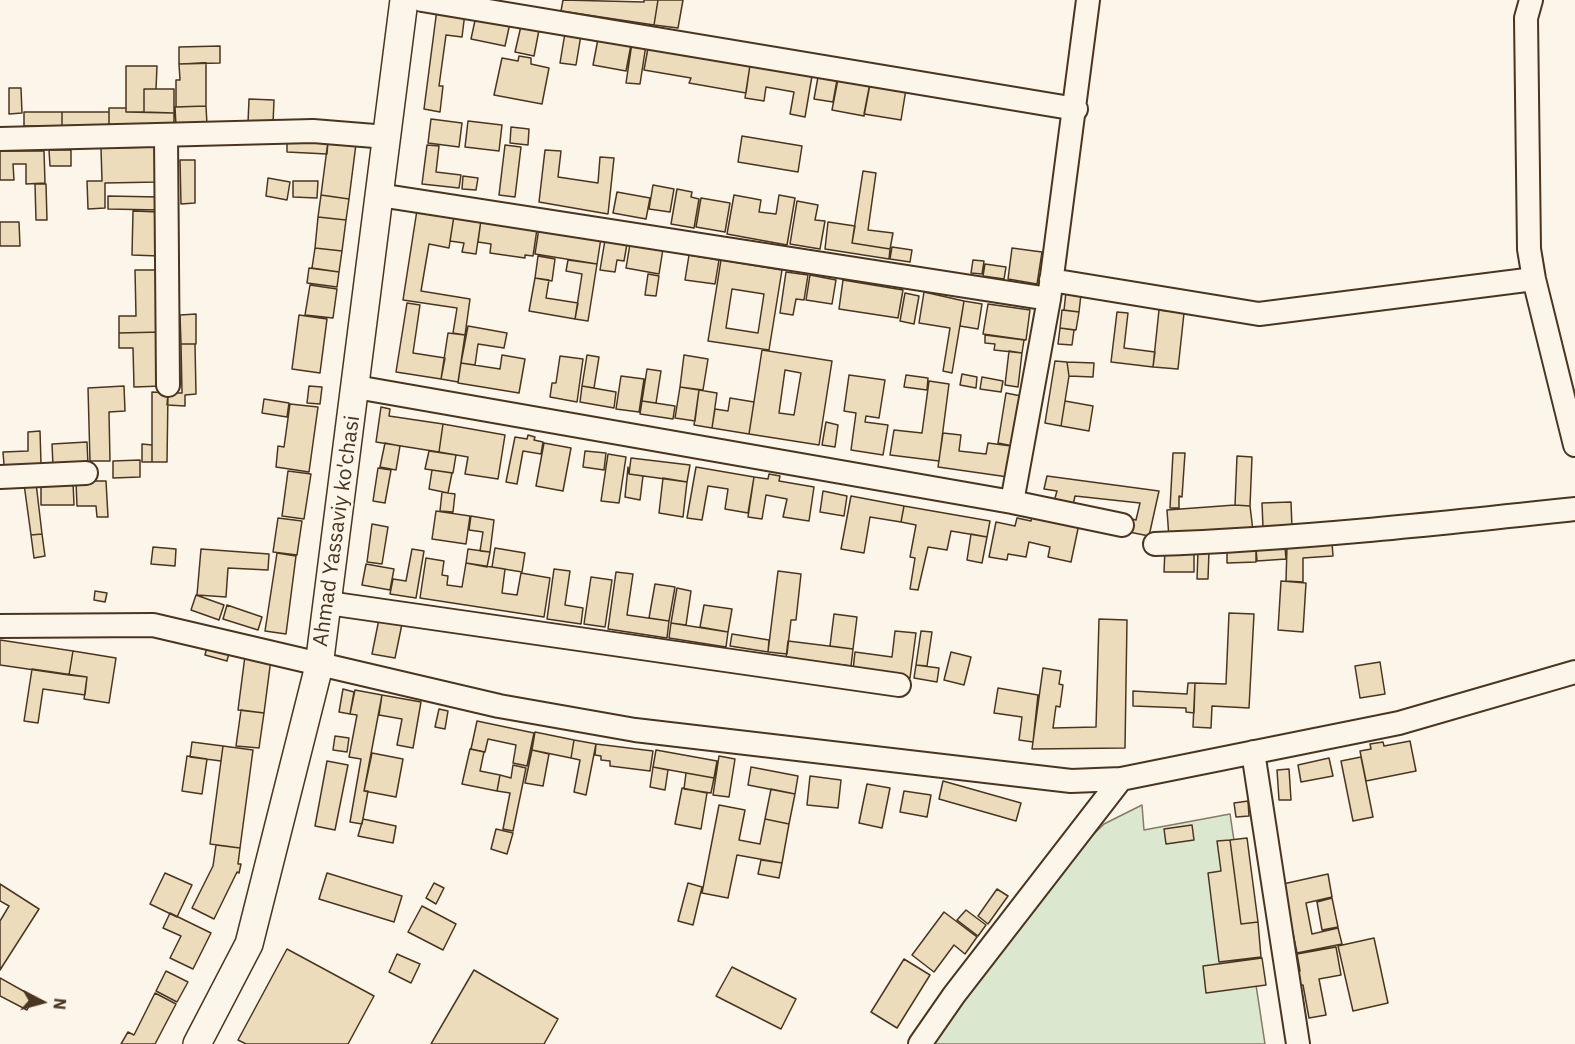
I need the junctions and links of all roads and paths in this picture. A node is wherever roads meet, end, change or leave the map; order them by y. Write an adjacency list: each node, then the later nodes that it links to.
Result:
1 (404, 0): 7 (main road, Ahmad Yassaviy ko'chasi)
2 (422, 0): 5 (street)
3 (1088, 0): 5 (street)
4 (1531, 0): 10 (street)
5 (1076, 109): 11 (street)
6 (166, 136): 7 (street); 8 (street); 12 (street)
7 (387, 137): 9 (main road, Ahmad Yassaviy ko'chasi)
8 (0, 140)
9 (379, 195): 11 (street); 13 (main road, Ahmad Yassaviy ko'chasi)
10 (1534, 279): 11 (street); 14 (street)
11 (1050, 290): 17 (street)
12 (168, 385)
13 (356, 387): 17 (street); 21 (main road, Ahmad Yassaviy ko'chasi)
14 (1575, 445)
15 (86, 473): 16 (street)
16 (0, 477)
17 (1012, 502): 19 (street)
18 (1575, 510): 20 (street)
19 (1122, 525)
20 (1155, 544)
21 (328, 603): 23 (main road, Ahmad Yassaviy ko'chasi); 25 (street)
22 (0, 626): 23 (street)
23 (319, 666): 27 (street); 28 (main road, Ahmad Yassaviy ko'chasi)
24 (1575, 672): 26 (street)
25 (899, 685)
26 (1253, 752): 27 (street); 30 (street)
27 (1121, 779): 29 (street)
28 (197, 1044)
29 (920, 1044)
30 (1298, 1044)

